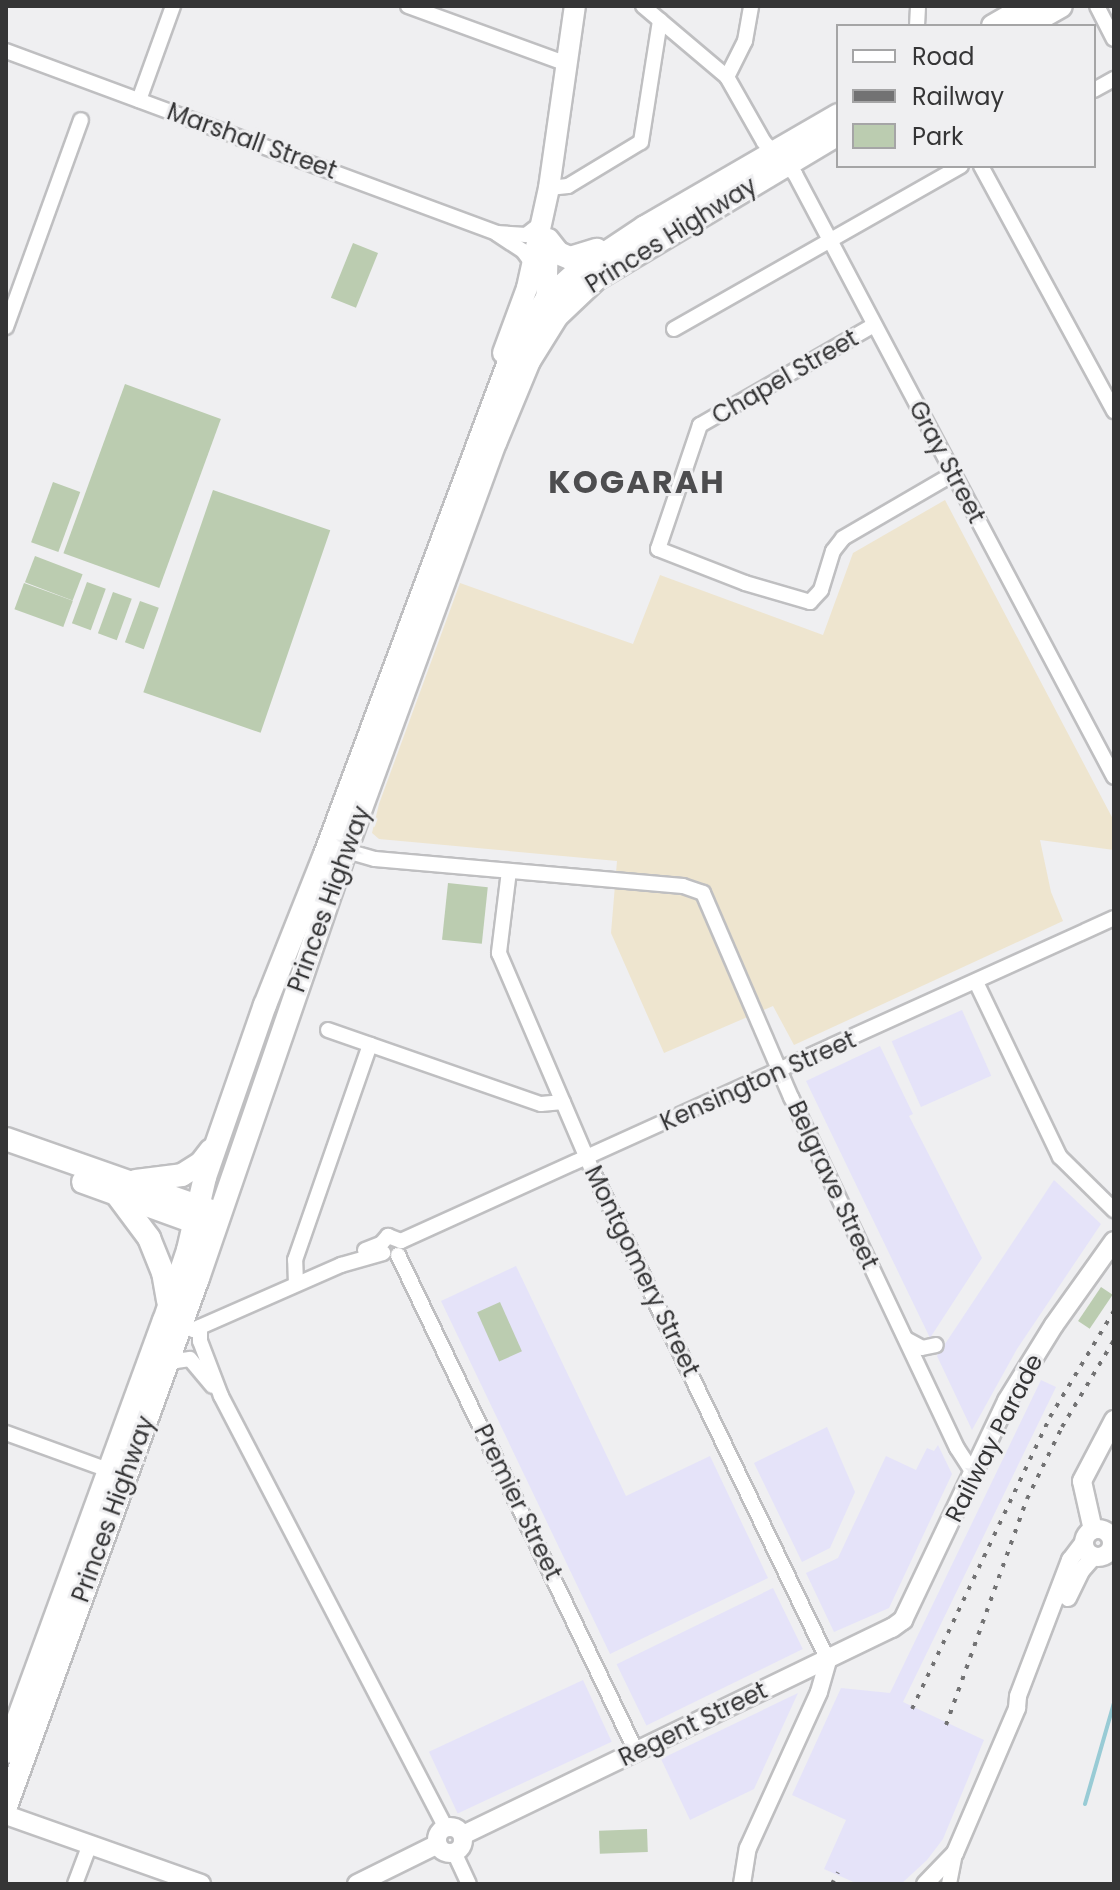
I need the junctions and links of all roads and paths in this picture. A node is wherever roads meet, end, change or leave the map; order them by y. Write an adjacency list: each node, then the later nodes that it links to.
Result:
1 (173, 6): 18 (street)
2 (408, 6): 14 (street)
3 (643, 6): 9 (street, Gray Street)
4 (751, 6): 15 (street)
5 (1027, 6): 10 (highway)
6 (1061, 6): 11 (highway)
7 (1097, 6): 12 (street)
8 (577, 8): 14 (main road)
9 (660, 20): 15 (street, Gray Street); 25 (street)
10 (996, 24)
11 (1030, 24)
12 (1114, 39)
13 (6, 51): 18 (street, Marshall Street)
14 (567, 64): 25 (main road)
15 (727, 77): 22 (street, Gray Street)
16 (1114, 79): 17 (street)
17 (1096, 89)
18 (139, 100): 28 (street, Marshall Street)
19 (836, 116): 22 (highway, Princes Highway)
20 (81, 120): 33 (street)
21 (836, 135): 22 (highway, Princes Highway)
22 (780, 158): 26 (highway, Princes Highway); 29 (street, Gray Street); 35 (highway, Princes Highway)
23 (957, 168): 29 (street)
24 (982, 168): 36 (street)
25 (549, 188): 27 (main road)
26 (645, 227): 27 (highway); 31 (highway, Princes Highway)
27 (545, 231): 28 (street, Marshall Street); 30 (main road); 31 (main road)
28 (497, 233): 30 (street, Marshall Street)
29 (829, 241): 32 (street, Gray Street); 34 (street)
30 (533, 265): 37 (main road)
31 (546, 300): 35 (main road); 37 (highway, Princes Highway)
32 (874, 325): 38 (street, Gray Street); 38 (street, Chapel Street)
33 (6, 327)
34 (674, 329)
35 (545, 333): 40 (highway, Princes Highway)
36 (1114, 411)
37 (480, 432): 40 (highway, Princes Highway)
38 (953, 474): 39 (street, Gray Street)
39 (1114, 777)
40 (337, 848): 41 (street); 51 (highway, Princes Highway); 56 (highway, Princes Highway)
41 (509, 871): 48 (street, Belgrave Street); 49 (street, Montgomery Street)
42 (1114, 918): 44 (street, Kensington Street)
43 (1114, 926): 44 (street)
44 (1091, 928): 45 (street, Kensington Street)
45 (976, 982): 48 (street, Kensington Street); 55 (street)
46 (328, 1030): 47 (street)
47 (370, 1045): 49 (street); 59 (street)
48 (781, 1071): 53 (street, Kensington Street); 63 (street, Belgrave Street)
49 (563, 1102): 53 (street, Montgomery Street)
50 (6, 1139): 54 (highway)
51 (218, 1139): 54 (highway); 56 (highway, Princes Highway)
52 (6, 1155): 54 (highway)
53 (586, 1157): 58 (street, Kensington Street); 73 (street, Montgomery Street)
54 (126, 1188): 56 (highway); 60 (highway)
55 (1114, 1210)
56 (206, 1218): 60 (highway, Princes Highway); 62 (highway, Princes Highway)
57 (1114, 1241): 70 (main road, Railway Parade)
58 (391, 1248): 59 (street, Kensington Street); 75 (street, Premier Street)
59 (296, 1284): 61 (street, Kensington Street)
60 (169, 1306): 69 (highway, Princes Highway)
61 (200, 1327): 62 (street, Kensington Street); 66 (street)
62 (174, 1337): 65 (highway, Princes Highway)
63 (906, 1339): 64 (street); 70 (street, Belgrave Street)
64 (936, 1345)
65 (162, 1369): 66 (street); 77 (highway, Princes Highway)
66 (221, 1396): 79 (street)
67 (1114, 1420): 71 (main road)
68 (6, 1433): 69 (street)
69 (108, 1470): 74 (highway, Princes Highway)
70 (973, 1473): 72 (main road, Railway Parade)
71 (1098, 1550): 81 (street)
72 (914, 1603): 73 (main road, Regent Street)
73 (828, 1660): 75 (main road, Regent Street); 86 (street)
74 (12, 1712): 76 (highway, Princes Highway)
75 (636, 1751): 79 (main road, Regent Street)
76 (6, 1752)
77 (6, 1806)
78 (6, 1815): 80 (main road)
79 (446, 1841): 84 (main road); 85 (street)
80 (90, 1844): 82 (street); 83 (main road)
81 (955, 1853): 87 (street); 88 (street)
82 (75, 1884)
83 (201, 1884)
84 (357, 1884)
85 (469, 1884)
86 (742, 1884)
87 (925, 1884)
88 (949, 1884)

